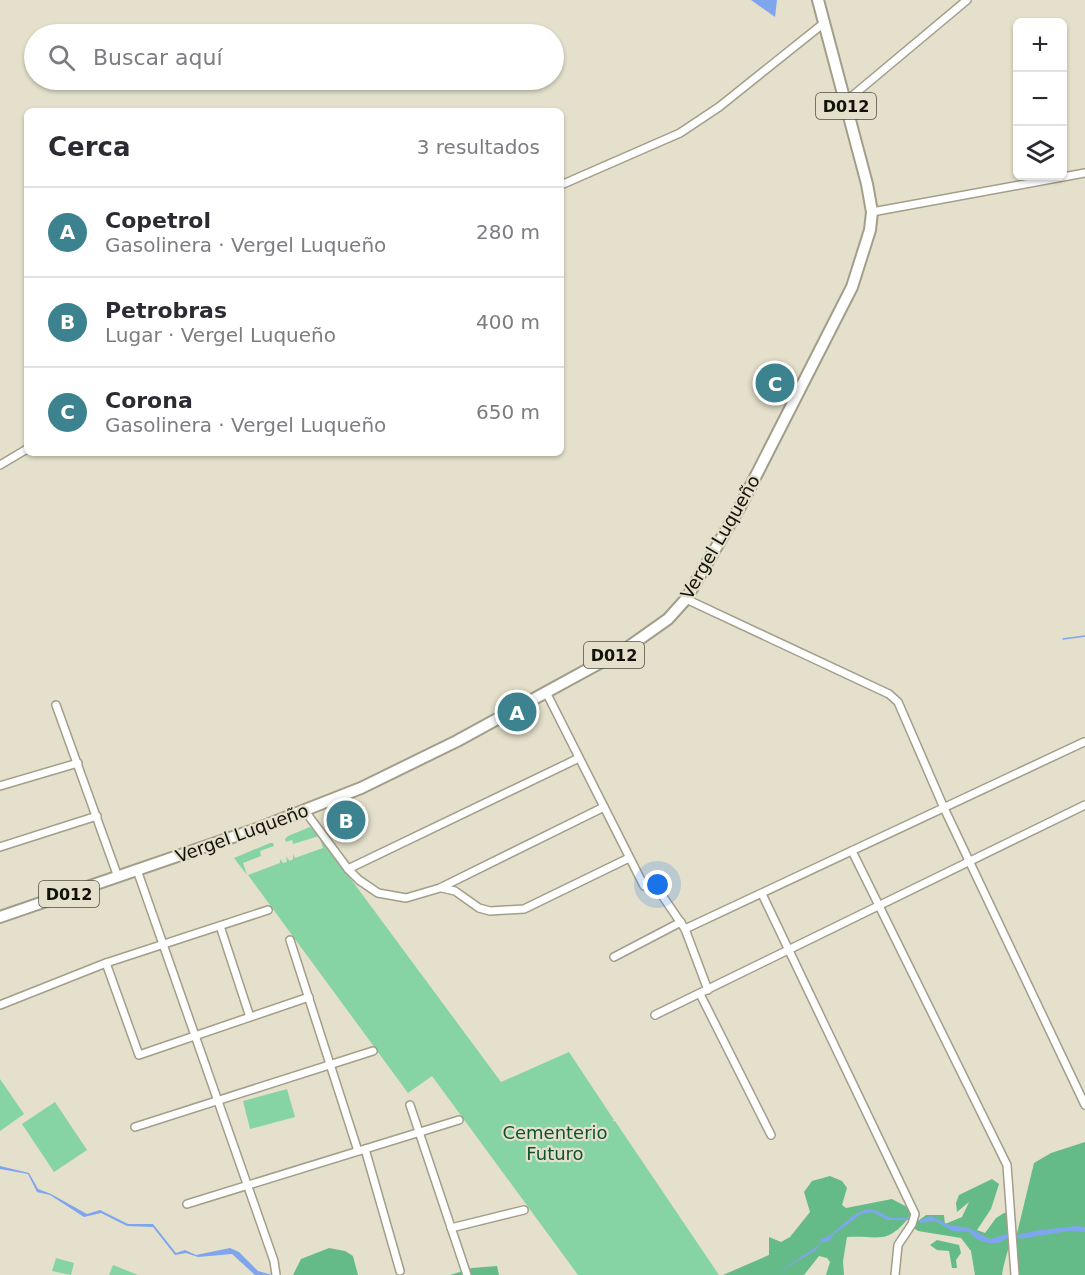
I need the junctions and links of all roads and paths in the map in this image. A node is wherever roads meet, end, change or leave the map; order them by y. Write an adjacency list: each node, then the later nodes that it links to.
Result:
1 (818, 0): 3 (main road, Vergel Luqueño / D012)
2 (967, 0): 4 (street)
3 (824, 23): 4 (main road, Vergel Luqueño / D012); 6 (street)
4 (845, 102): 7 (main road, Vergel Luqueño / D012)
5 (1085, 173): 7 (street)
6 (564, 184)
7 (872, 212): 10 (main road, Vergel Luqueño / D012)
8 (24, 451): 9 (street)
9 (0, 465)
10 (686, 598): 11 (main road, Vergel Luqueño / D012); 19 (street)
11 (546, 692): 14 (street); 20 (main road, Vergel Luqueño / D012)
12 (56, 705): 15 (street)
13 (1084, 742): 19 (street)
14 (579, 758): 18 (street); 26 (street)
15 (78, 763): 16 (street); 21 (street)
16 (0, 786)
17 (1085, 805): 25 (street)
18 (604, 807): 24 (street); 31 (street)
19 (944, 808): 23 (street); 25 (street)
20 (305, 811): 26 (street); 27 (main road, Vergel Luqueño / D012)
21 (97, 816): 22 (street); 28 (street)
22 (0, 847)
23 (852, 851): 32 (street); 33 (street)
24 (629, 858): 30 (street); 31 (street)
25 (969, 862): 33 (street); 54 (street)
26 (348, 869): 31 (street)
27 (137, 870): 28 (main road, Vergel Luqueño / D012); 39 (street)
28 (118, 877): 35 (main road, Vergel Luqueño / D012)
29 (653, 882): 36 (street)
30 (644, 886)
31 (440, 888)
32 (762, 894): 36 (street); 40 (street)
33 (879, 906): 40 (street); 68 (street)
34 (268, 910): 37 (street)
35 (0, 917)
36 (683, 925): 41 (street); 43 (street)
37 (220, 926): 39 (street); 48 (street)
38 (290, 940): 45 (street)
39 (163, 945): 42 (street); 49 (street)
40 (789, 951): 43 (street); 67 (street)
41 (614, 957)
42 (106, 963): 46 (street); 49 (street)
43 (708, 990): 44 (street)
44 (700, 994): 47 (street); 58 (street)
45 (309, 997): 48 (street); 51 (street)
46 (0, 1005)
47 (656, 1016)
48 (250, 1017): 49 (street)
49 (194, 1037): 52 (street)
50 (372, 1051): 51 (street)
51 (332, 1064): 52 (street); 59 (street)
52 (217, 1101): 56 (street); 60 (street)
53 (410, 1105): 57 (street)
54 (1085, 1105)
55 (459, 1120): 57 (street)
56 (135, 1127)
57 (419, 1132): 59 (street); 63 (street)
58 (771, 1135)
59 (361, 1150): 60 (street); 64 (street)
60 (247, 1186): 61 (street); 65 (street)
61 (187, 1204)
62 (524, 1210): 63 (street)
63 (451, 1228): 66 (street)
64 (400, 1271)
65 (276, 1275)
66 (467, 1275)
67 (895, 1275)
68 (1015, 1275)

